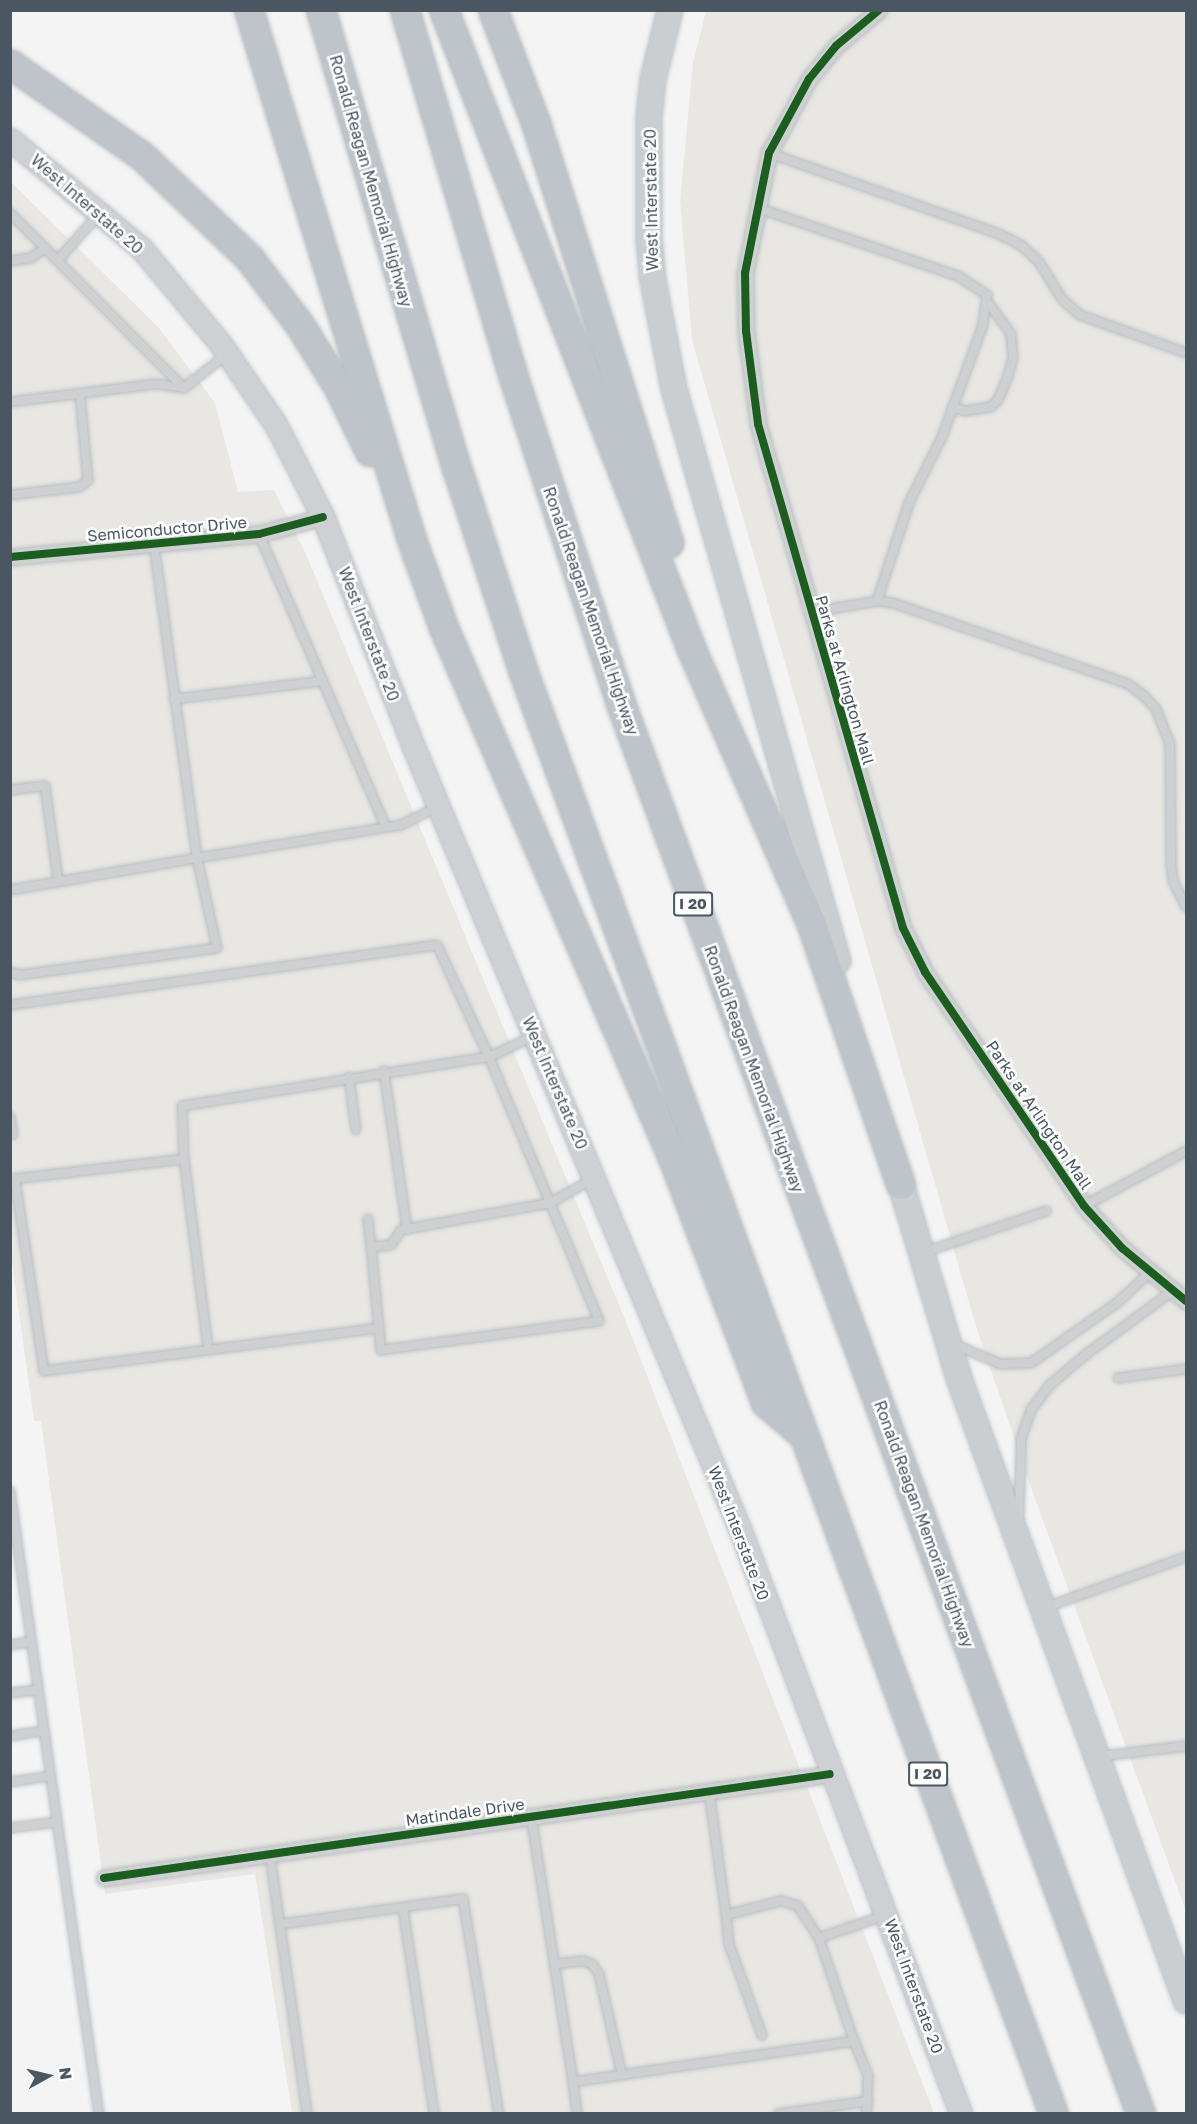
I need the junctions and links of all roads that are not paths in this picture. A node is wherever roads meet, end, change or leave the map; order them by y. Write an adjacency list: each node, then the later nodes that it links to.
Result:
1 (249, 10): 27 (highway)
2 (321, 10): 70 (highway, Ronald Reagan Memorial Highway / I 20)
3 (405, 10): 113 (highway, Ronald Reagan Memorial Highway / I 20)
4 (444, 10): 36 (highway)
5 (493, 10): 36 (highway)
6 (670, 10): 54 (main road, West Interstate 20)
7 (879, 10): 10 (street, Parks at Arlington Mall)
8 (10, 64): 27 (highway)
9 (10, 139): 13 (main road, West Interstate 20)
10 (769, 153): 11 (street, Parks at Arlington Mall); 18 (lane)
11 (756, 207): 17 (lane); 31 (street, Parks at Arlington Mall)
12 (10, 213): 14 (lane)
13 (100, 213): 15 (lane); 19 (main road, West Interstate 20)
14 (45, 248): 15 (lane); 16 (lane)
15 (58, 260): 20 (lane)
16 (10, 261)
17 (988, 304): 23 (lane); 23 (lane)
18 (1186, 353)
19 (228, 354): 20 (lane); 25 (main road, West Interstate 20)
20 (184, 388): 21 (lane)
21 (80, 395): 22 (lane); 24 (lane)
22 (10, 402)
23 (952, 408): 30 (lane)
24 (10, 495)
25 (323, 517): 26 (street, Semiconductor Drive); 35 (main road, West Interstate 20)
26 (259, 534): 28 (street, Semiconductor Drive); 32 (lane)
27 (412, 540): 70 (highway)
28 (154, 544): 29 (street, Semiconductor Drive); 33 (lane)
29 (10, 557)
30 (877, 601): 31 (lane); 41 (lane)
31 (813, 612): 56 (street, Parks at Arlington Mall)
32 (323, 681): 33 (lane); 37 (lane)
33 (174, 699): 38 (lane)
34 (10, 790): 39 (lane)
35 (439, 806): 37 (lane); 44 (main road, West Interstate 20)
36 (770, 822): 54 (highway)
37 (386, 827): 38 (lane)
38 (197, 858): 39 (lane); 42 (lane)
39 (58, 880): 40 (lane)
40 (10, 890)
41 (1186, 907)
42 (10, 972)
43 (10, 1005): 45 (lane)
44 (535, 1035): 45 (lane); 53 (main road, West Interstate 20)
45 (489, 1057): 46 (lane); 55 (lane)
46 (384, 1071): 47 (lane); 59 (lane)
47 (349, 1077): 49 (lane); 52 (lane)
48 (10, 1117): 50 (lane)
49 (356, 1130)
50 (13, 1136)
51 (1186, 1150): 56 (lane)
52 (184, 1160): 67 (lane); 67 (lane)
53 (595, 1178): 55 (lane); 83 (main road, West Interstate 20)
54 (901, 1185): 61 (main road, West Interstate 20)
55 (550, 1203): 59 (lane); 65 (lane)
56 (1084, 1206): 62 (street, Parks at Arlington Mall)
57 (1046, 1210): 61 (lane)
58 (368, 1219): 60 (lane)
59 (407, 1229): 60 (lane)
60 (371, 1247): 65 (lane)
61 (921, 1253): 66 (main road, West Interstate 20)
62 (1149, 1273): 63 (street, Parks at Arlington Mall); 66 (lane)
63 (1172, 1292): 64 (street, Parks at Arlington Mall); 72 (lane)
64 (1186, 1301)
65 (379, 1328): 67 (lane)
66 (947, 1341): 72 (main road, West Interstate 20)
67 (208, 1348)
68 (1186, 1369): 69 (lane)
69 (1118, 1378)
70 (802, 1434): 112 (highway, Ronald Reagan Memorial Highway / I 20)
71 (10, 1491): 75 (lane)
72 (1020, 1543): 74 (main road, West Interstate 20)
73 (1186, 1557): 74 (lane)
74 (1043, 1609): 82 (main road, West Interstate 20)
75 (31, 1642): 76 (lane); 77 (lane)
76 (10, 1645)
77 (38, 1690): 78 (lane); 79 (lane)
78 (10, 1693)
79 (43, 1731): 80 (lane); 84 (lane)
80 (10, 1736)
81 (1186, 1746): 82 (lane)
82 (1097, 1757): 98 (main road, West Interstate 20)
83 (830, 1774): 86 (street, Matindale Drive); 93 (main road, West Interstate 20)
84 (50, 1776): 85 (lane); 88 (lane)
85 (10, 1782)
86 (709, 1791): 87 (street, Matindale Drive); 94 (lane)
87 (531, 1816): 90 (street, Matindale Drive); 97 (lane)
88 (57, 1822): 89 (lane); 104 (lane)
89 (10, 1828)
90 (270, 1856): 91 (street, Matindale Drive); 95 (lane)
91 (104, 1878)
92 (403, 1908): 95 (lane); 106 (lane); 107 (lane)
93 (887, 1914): 96 (lane); 111 (main road, West Interstate 20)
94 (726, 1915): 96 (lane); 99 (lane)
95 (282, 1924): 105 (lane)
96 (819, 1938): 100 (lane)
97 (554, 1964): 101 (lane); 102 (lane)
98 (1186, 2001)
99 (762, 2035)
100 (854, 2041): 101 (lane); 103 (lane)
101 (622, 2075): 102 (lane)
102 (573, 2082): 108 (lane)
103 (868, 2101): 109 (lane); 110 (lane)
104 (99, 2114)
105 (307, 2114)
106 (434, 2114)
107 (499, 2114)
108 (577, 2114)
109 (778, 2114)
110 (867, 2114)
111 (961, 2114)
112 (1054, 2114)
113 (1141, 2114)

